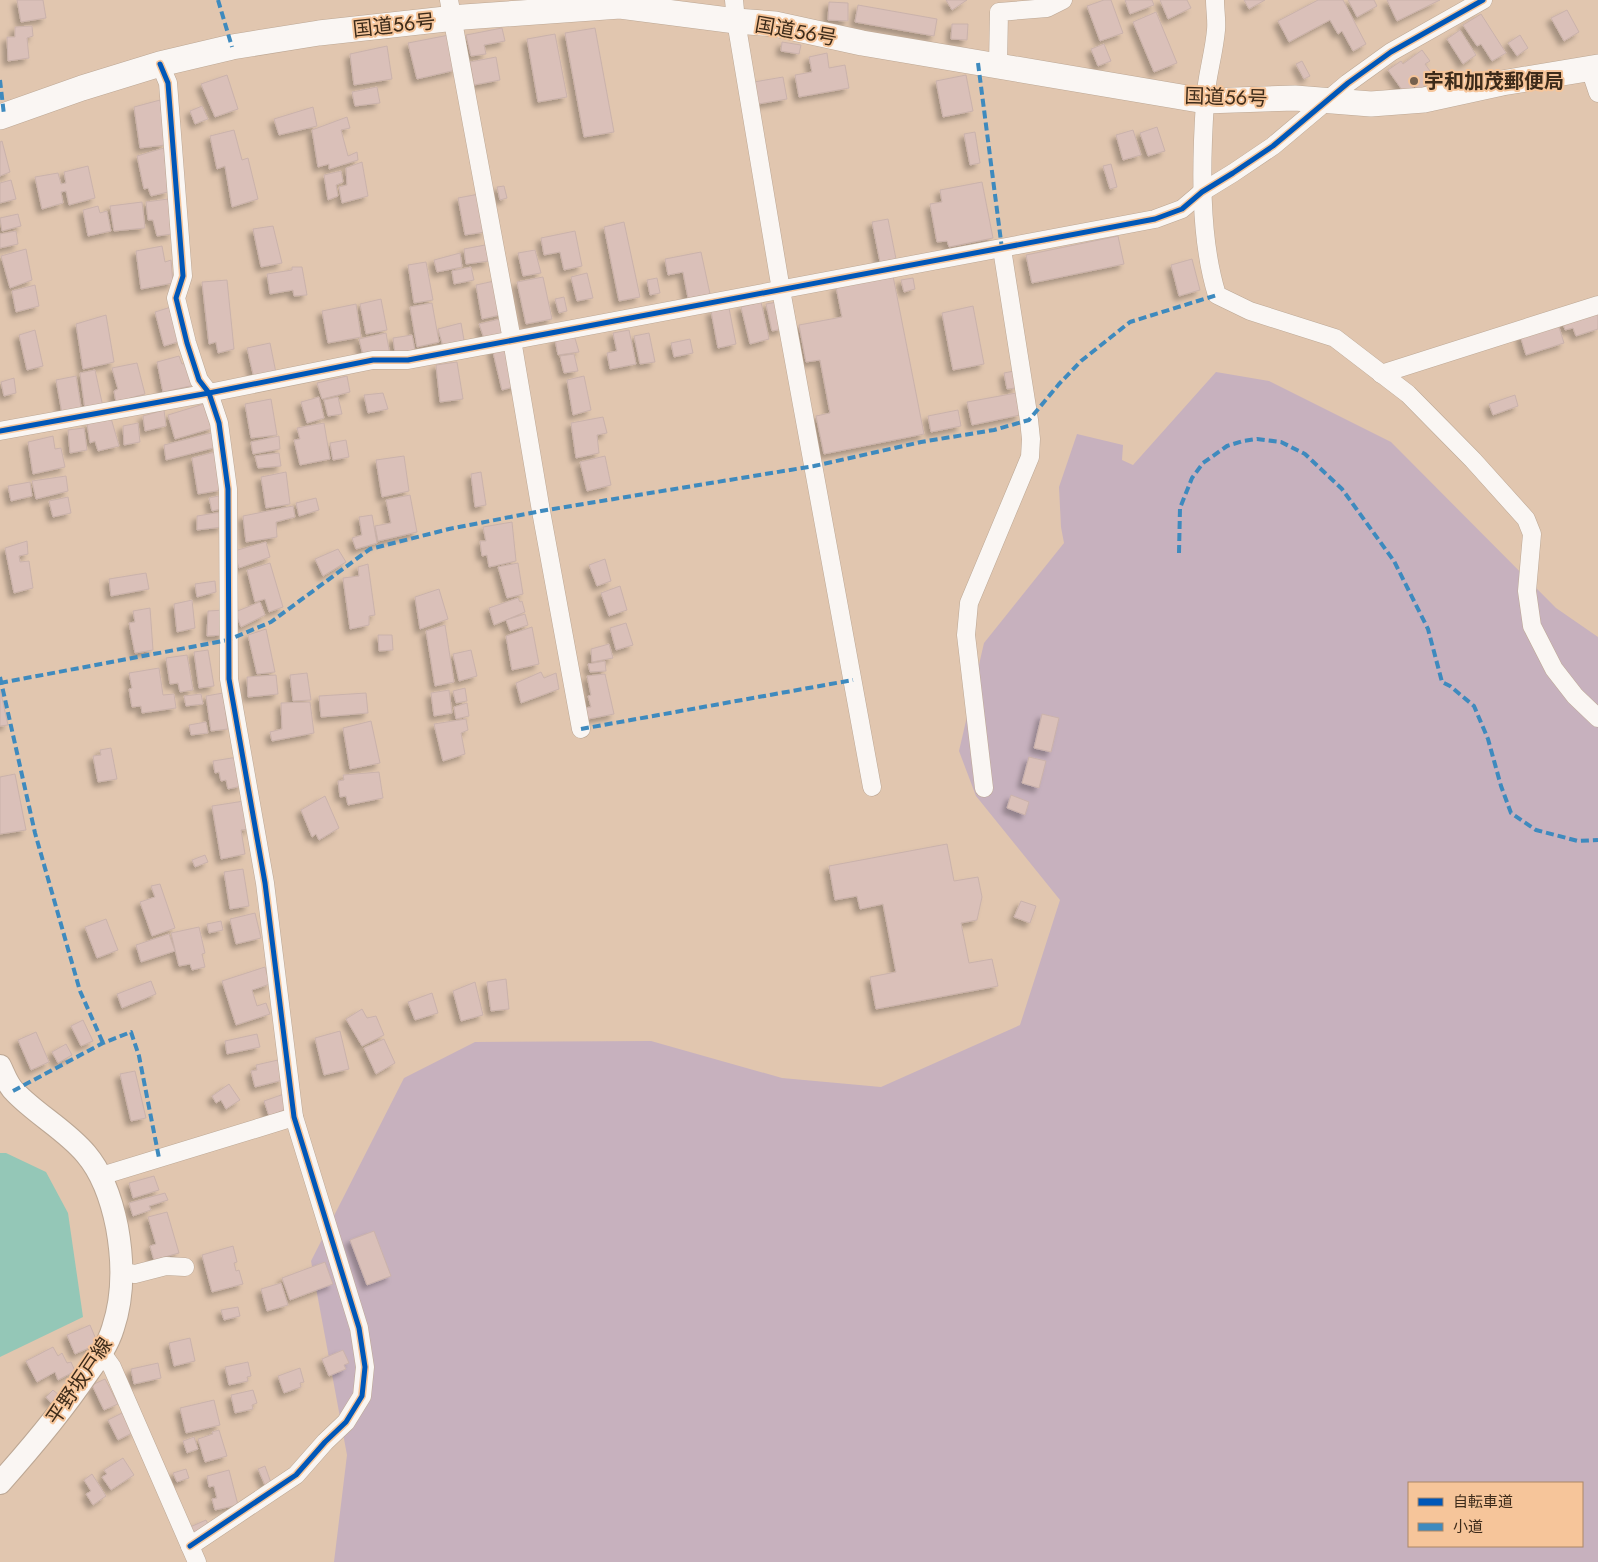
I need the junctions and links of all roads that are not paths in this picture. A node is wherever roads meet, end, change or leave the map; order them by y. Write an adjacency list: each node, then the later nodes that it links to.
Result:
1 (1063, 0): 7 (street)
2 (1214, 0): 10 (street)
3 (1483, 0): 11 (street)
4 (451, 10): 5 (highway, 国道56号); 6 (highway, 国道56号); 17 (street)
5 (735, 11): 7 (highway, 国道56号); 15 (street)
6 (160, 64): 12 (highway, 国道56号); 19 (street)
7 (998, 65): 10 (highway, 国道56号)
8 (1594, 68): 9 (street); 11 (highway, 国道56号)
9 (1598, 93)
10 (1205, 101): 11 (highway, 国道56号); 13 (street)
11 (1326, 101): 13 (street)
12 (0, 117)
13 (1202, 192): 14 (street); 18 (street)
14 (1002, 249): 15 (street); 24 (street)
15 (782, 290): 17 (street); 23 (street)
16 (1598, 305): 18 (street)
17 (512, 340): 19 (street); 22 (street)
18 (1381, 374): 21 (street)
19 (209, 393): 20 (street); 26 (street)
20 (0, 431)
21 (1598, 718)
22 (581, 729)
23 (872, 787)
24 (984, 788)
25 (0, 1066): 27 (main road, 平野坂戸線)
26 (294, 1117): 27 (street); 32 (street)
27 (100, 1176): 29 (main road, 平野坂戸線)
28 (185, 1267): 29 (street)
29 (122, 1272): 30 (main road, 平野坂戸線)
30 (102, 1353): 31 (main road, 平野坂戸線); 32 (street)
31 (0, 1484)
32 (194, 1554)

